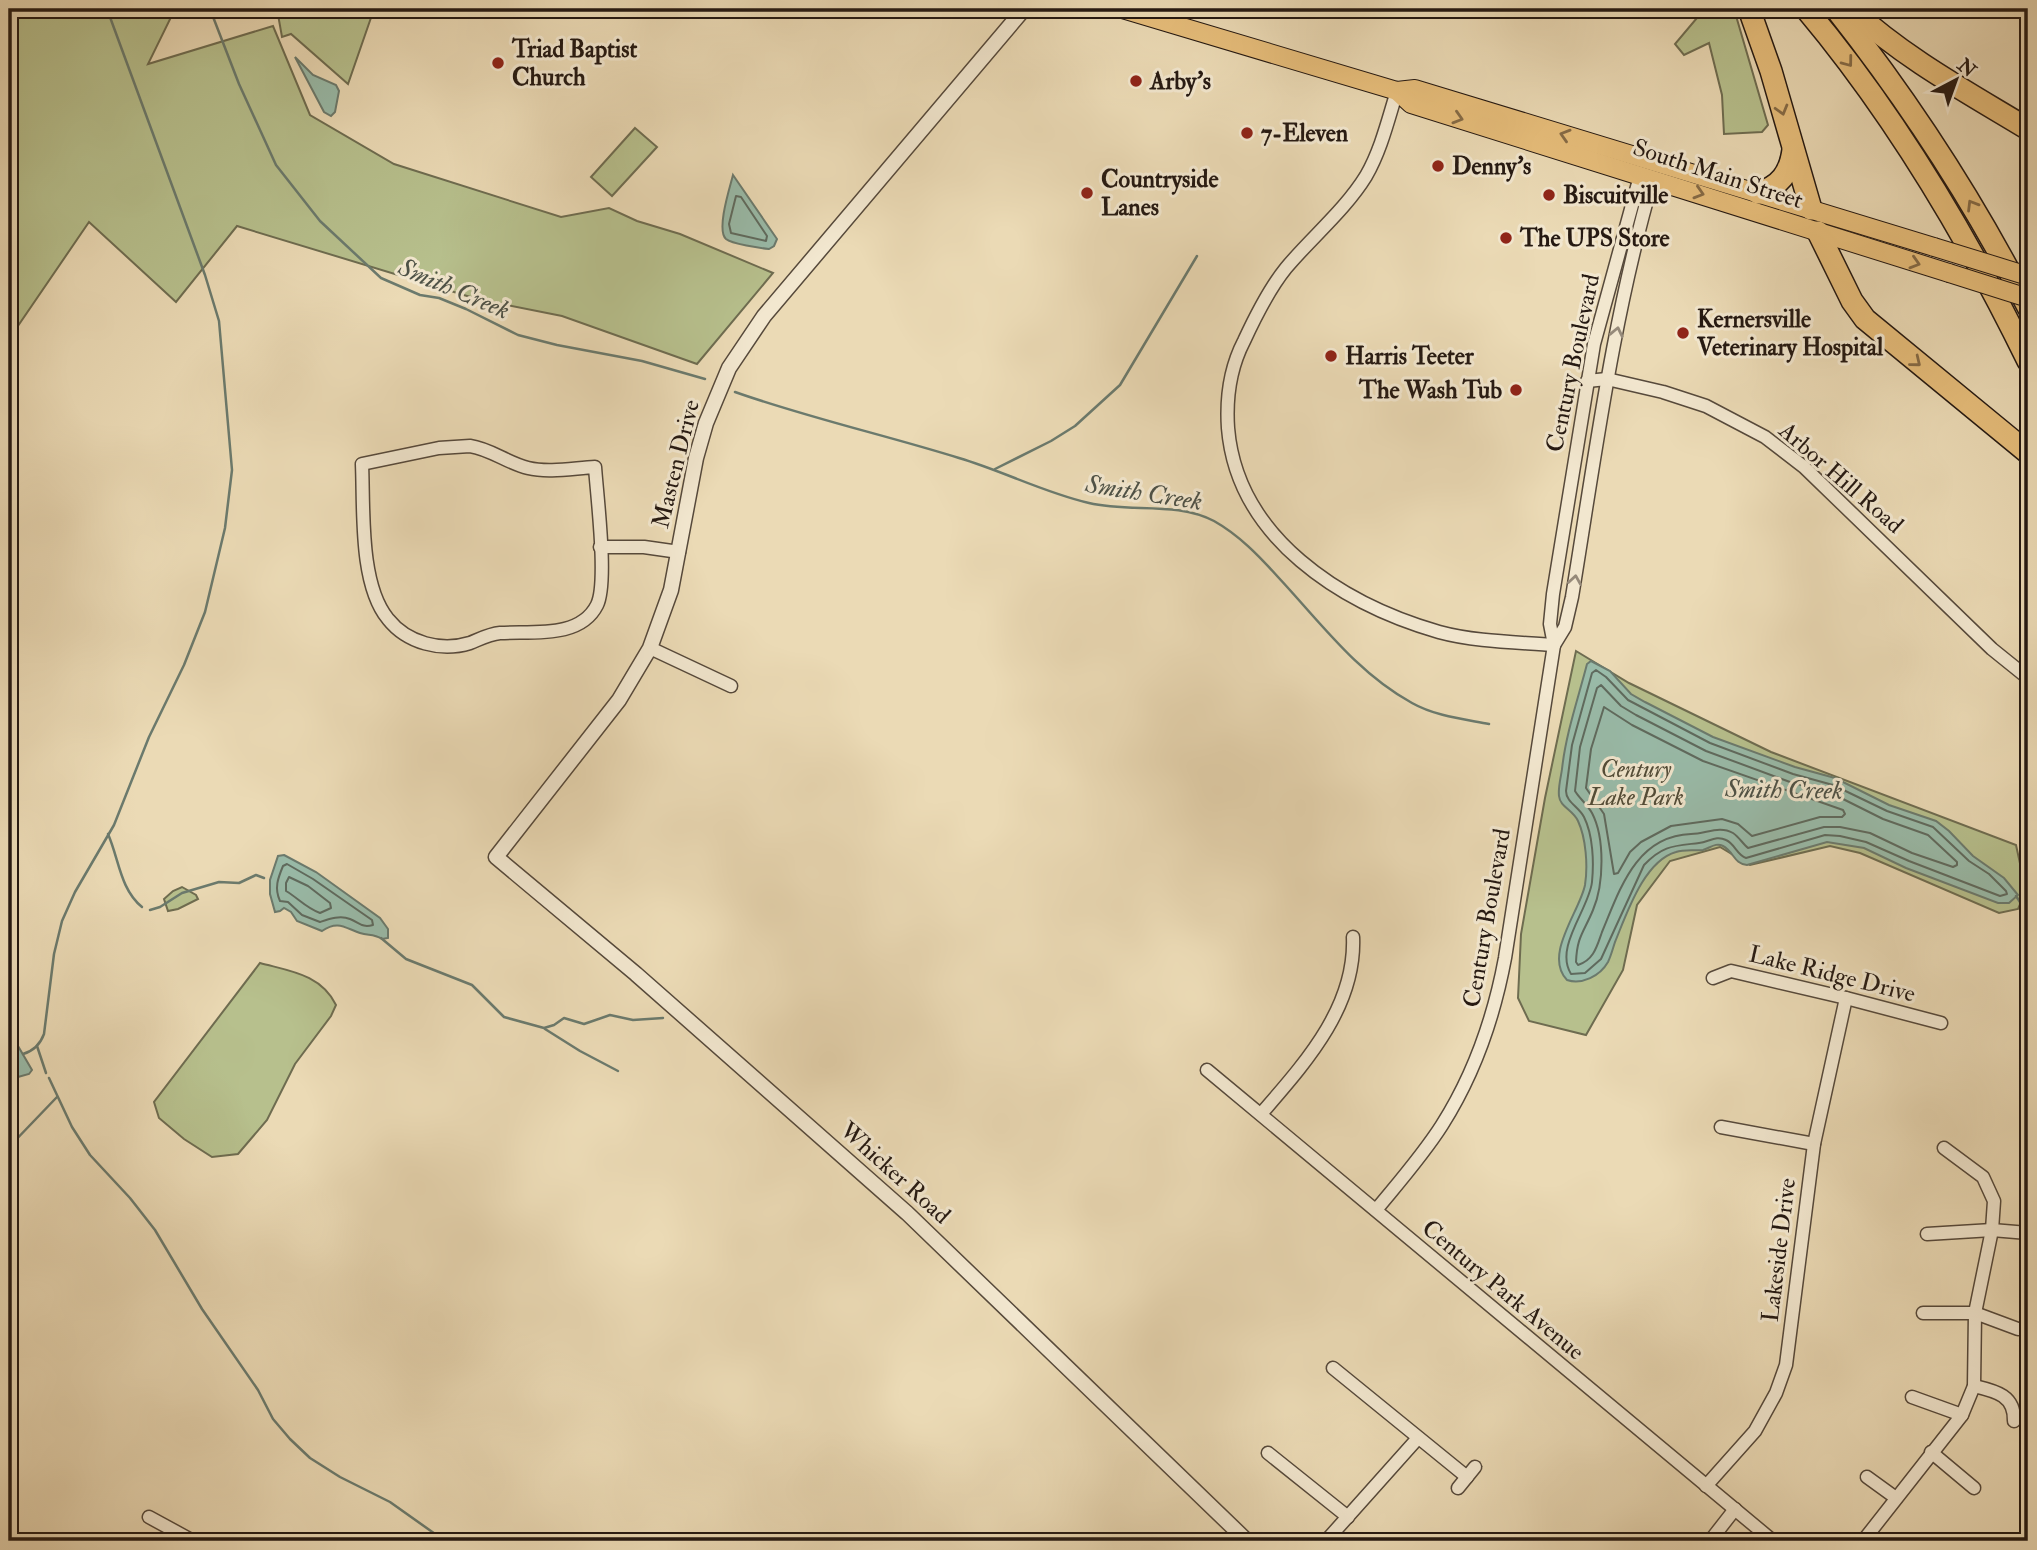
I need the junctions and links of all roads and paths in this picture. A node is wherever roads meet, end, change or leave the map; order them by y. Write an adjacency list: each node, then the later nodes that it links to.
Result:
1 (1024, 9): 25 (street, Masten Drive)
2 (1122, 9): 7 (main road, South Main Street)
3 (1749, 9): 9 (highway, one-way to 9)
4 (1805, 9): 19 (highway, one-way to 19)
5 (1836, 9): 18 (highway, one-way to 5)
6 (1851, 9): 8 (highway)
7 (1397, 91): 10 (main road, South Main Street, one-way to 10); 11 (main road, South Main Street, one-way to 7); 27 (street)
8 (2028, 129)
9 (1793, 148): 11 (highway); 12 (highway)
10 (1647, 178): 13 (main road, South Main Street, one-way to 13); 14 (street, Century Boulevard); 15 (street, Century Boulevard)
11 (1758, 192): 12 (main road, South Main Street)
12 (1811, 209): 13 (main road); 16 (main road, South Main Street, bridge)
13 (1818, 232): 17 (main road, South Main Street, one-way to 17, bridge); 22 (highway, one-way to 22)
14 (1619, 248): 15 (street); 21 (street, Century Boulevard)
15 (1634, 253): 20 (street, Century Boulevard, one-way to 15)
16 (2028, 276)
17 (2028, 298)
18 (2028, 307)
19 (2028, 361)
20 (1607, 379): 21 (street, Arbor Hill Road); 26 (street, Century Boulevard); 29 (street, Arbor Hill Road)
21 (1587, 381): 24 (street, Century Boulevard)
22 (2028, 453)
23 (600, 547): 23 (street); 25 (street)
24 (1560, 550): 26 (street); 27 (street, Century Boulevard)
25 (679, 552): 28 (street, Masten Drive)
26 (1579, 555): 27 (street, Century Boulevard, one-way to 26)
27 (1555, 645): 41 (street, Century Boulevard)
28 (650, 648): 30 (street); 31 (street, Masten Drive)
29 (2028, 678)
30 (731, 687)
31 (496, 857): 65 (street, Whicker Road)
32 (1353, 937): 37 (street)
33 (1713, 978): 34 (street, Lake Ridge Drive)
34 (1846, 998): 35 (street, Lake Ridge Drive); 39 (street, Lakeside Drive)
35 (1941, 1023)
36 (1208, 1070): 37 (street, Century Park Avenue)
37 (1261, 1114): 41 (street, Century Park Avenue)
38 (1721, 1127): 39 (street)
39 (1814, 1144): 57 (street, Lakeside Drive)
40 (1944, 1147): 42 (street)
41 (1376, 1210): 57 (street, Century Park Avenue)
42 (1992, 1230): 43 (street); 44 (street); 46 (street)
43 (2028, 1233)
44 (1927, 1234)
45 (1923, 1312): 46 (street)
46 (1975, 1313): 47 (street); 49 (street)
47 (2018, 1329)
48 (1333, 1368): 53 (street)
49 (1973, 1386): 51 (street); 52 (street)
50 (1912, 1397): 51 (street)
51 (1962, 1415): 54 (street)
52 (2014, 1421)
53 (1418, 1438): 58 (street); 63 (street)
54 (1931, 1451): 59 (street); 60 (street)
55 (1268, 1453): 63 (street)
56 (1867, 1477): 60 (street)
57 (1706, 1486): 61 (street, Century Park Avenue)
58 (1458, 1488)
59 (1974, 1489)
60 (1896, 1498): 69 (street)
61 (1735, 1510): 67 (street); 68 (street, Century Park Avenue)
62 (149, 1517): 64 (street)
63 (1348, 1517): 66 (street)
64 (193, 1541)
65 (1247, 1541)
66 (1326, 1541)
67 (1710, 1541)
68 (1773, 1541)
69 (1863, 1541)

